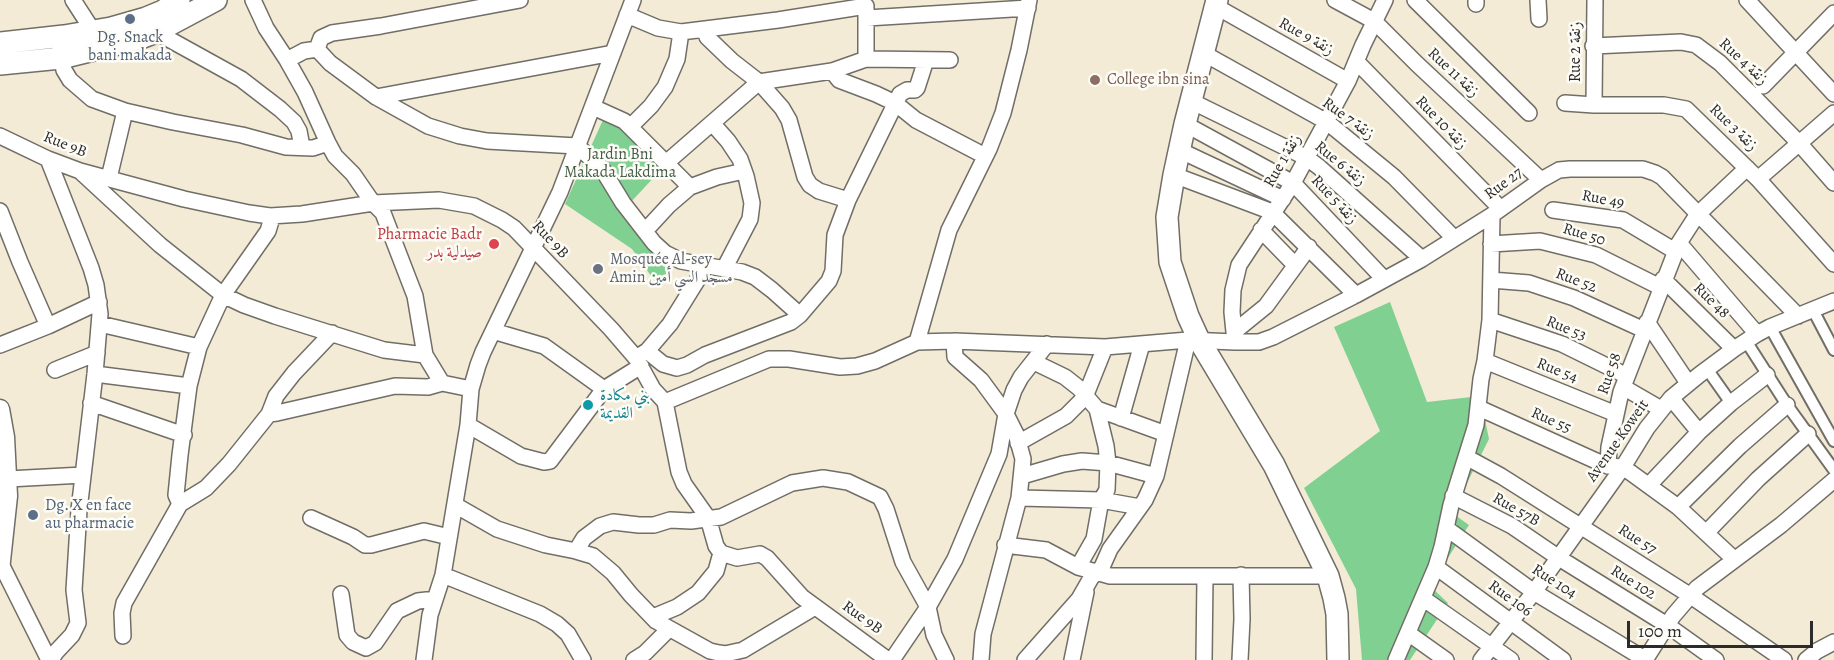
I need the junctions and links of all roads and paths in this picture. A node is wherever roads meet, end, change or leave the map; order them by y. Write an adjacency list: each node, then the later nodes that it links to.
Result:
1 (74, 0): 22 (street)
2 (179, 0): 22 (main road)
3 (216, 0): 23 (main road)
4 (253, 0): 34 (street)
5 (520, 0): 15 (street)
6 (633, 0): 18 (street)
7 (1335, 0): 20 (street, Rue 11 زنقة)
8 (1384, 0): 20 (street, Rue 1 زنقة)
9 (1415, 0): 52 (street)
10 (1538, 0): 19 (street)
11 (1595, 0): 27 (street, Rue 2 زنقة)
12 (1216, 3): 31 (main road); 40 (street, Rue 9 زنقة)
13 (1756, 3): 29 (street)
14 (1028, 4): 16 (street); 65 (street)
15 (444, 7): 28 (street)
16 (866, 8): 21 (street); 33 (street)
17 (1834, 13): 29 (street)
18 (627, 15): 24 (street); 30 (street)
19 (1539, 19)
20 (1374, 21): 37 (street, Rue 1 زنقة); 74 (street, Rue 11 زنقة)
21 (706, 29): 24 (street); 41 (street)
22 (93, 31): 25 (main road)
23 (156, 32): 32 (main road); 54 (street)
24 (681, 33): 58 (street)
25 (58, 37): 26 (main road); 32 (street)
26 (0, 42)
27 (1593, 46): 48 (street, Rue 2 زنقة); 61 (street, Rue 4 زنقة)
28 (316, 49): 34 (street); 44 (street)
29 (1795, 52): 42 (street); 43 (street)
30 (613, 53): 44 (street); 49 (street)
31 (1203, 53): 45 (main road); 55 (street, Rue 7 زنقة)
32 (61, 58): 38 (main road); 50 (street)
33 (866, 59): 35 (street); 39 (street)
34 (287, 60): 51 (street)
35 (926, 60): 36 (street); 46 (street)
36 (950, 60)
37 (1357, 62): 40 (street, Rue 1 زنقة); 84 (street, Rue 10 زنقة)
38 (0, 64)
39 (832, 71): 41 (street); 46 (street)
40 (1348, 81): 55 (street, Rue 1 زنقة)
41 (759, 82): 56 (street); 79 (street)
42 (1763, 86)
43 (1833, 92)
44 (376, 97): 62 (street)
45 (1191, 101): 57 (main road); 66 (street, Rue 6 زنقة)
46 (895, 103): 65 (street); 79 (street)
47 (1565, 103): 48 (street, Rue 3 زنقة)
48 (1594, 105): 71 (street, Rue 3 زنقة)
49 (593, 107): 58 (street); 62 (street)
50 (125, 111): 63 (street); 73 (street)
51 (313, 111): 54 (street); 60 (street)
52 (1529, 113)
53 (1834, 113): 61 (street, Rue 58)
54 (294, 122): 63 (street)
55 (1327, 122): 66 (street, Rue 1 زنقة); 89 (street, Rue 7 زنقة)
56 (712, 123): 68 (street); 70 (street)
57 (1185, 124): 64 (main road); 75 (street, Rue 5 زنقة)
58 (630, 127): 68 (street)
59 (0, 136): 67 (street, Rue 9B)
60 (328, 143): 63 (street); 80 (street)
61 (1799, 143): 71 (street, Rue 58); 76 (street, Rue 4 زنقة)
62 (577, 146): 88 (street); 93 (street)
63 (302, 147)
64 (1179, 150): 72 (main road); 78 (street)
65 (985, 156): 119 (street)
66 (1307, 158): 75 (street, Rue 1 زنقة); 94 (street, Rue 6 زنقة)
67 (48, 159): 69 (street, Rue 9B); 105 (street)
68 (666, 163): 77 (street)
69 (80, 171): 73 (street, Rue 9B); 102 (street)
70 (744, 171): 77 (street); 98 (street)
71 (1753, 173): 85 (street, Rue 58); 95 (street, Rue 3 زنقة)
72 (1174, 175): 83 (street); 117 (main road)
73 (109, 178): 86 (street, Rue 9B)
74 (1540, 180): 84 (street, Rue 27); 85 (street, Rue 27)
75 (1293, 183): 78 (street, Rue 1 زنقة); 99 (street, Rue 5 زنقة)
76 (1834, 183)
77 (690, 187): 88 (street)
78 (1283, 199): 83 (street, Rue 1 زنقة)
79 (848, 200): 107 (street)
80 (373, 203): 86 (street, Rue 9B); 93 (street, Rue 9B); 127 (street)
81 (1553, 210): 92 (street, Rue 49)
82 (0, 211): 111 (street)
83 (1270, 211): 87 (street, Rue 1 زنقة); 91 (street)
84 (1496, 212): 89 (street, Rue 27); 90 (street)
85 (1697, 215): 92 (street, Rue 58); 108 (street, Rue 27)
86 (270, 216): 102 (street)
87 (1261, 230): 96 (street); 115 (street, Rue 1 زنقة)
88 (645, 231): 97 (street)
89 (1454, 238): 94 (street, Rue 27)
90 (1491, 244): 100 (street); 101 (street, Rue 50)
91 (1309, 247): 96 (street); 103 (street)
92 (1677, 247): 101 (street, Rue 58); 116 (street, Rue 49)
93 (533, 249): 113 (street); 128 (street, Rue 9B)
94 (1422, 259): 99 (street, Rue 27)
95 (1834, 264)
96 (1295, 265): 115 (street)
97 (706, 266): 98 (street); 128 (street)
98 (724, 269): 107 (street)
99 (1384, 279): 103 (street, Rue 27)
100 (1491, 280): 109 (street); 112 (street, Rue 52)
101 (1662, 283): 112 (street, Rue 58); 116 (street, Rue 48)
102 (223, 295): 114 (street); 124 (street)
103 (1356, 295): 115 (street, Rue 27)
104 (1834, 301): 106 (street, Avenue Koweit)
105 (99, 302): 110 (street); 111 (street)
106 (1813, 310): 108 (street, Avenue Koweit); 125 (street)
107 (800, 315): 128 (street)
108 (1798, 316): 116 (street, Avenue Koweit)
109 (1490, 320): 129 (street); 135 (street, Rue 53)
110 (100, 324): 124 (street); 126 (street)
111 (48, 326): 122 (street)
112 (1646, 326): 135 (street, Rue 58); 137 (street)
113 (494, 331): 139 (street); 140 (street)
114 (332, 333): 127 (street); 150 (street)
115 (1234, 337): 117 (street, Rue 27)
116 (1752, 338): 131 (street, Avenue Koweit); 134 (street); 159 (street)
117 (1194, 340): 121 (street, Rue 27); 156 (street); 196 (main road)
118 (954, 341): 119 (street, Rue 27); 120 (street, Rue 27); 151 (street)
119 (917, 342): 142 (street)
120 (1047, 344): 123 (street, Rue 27); 130 (street)
121 (1142, 344): 123 (street, Rue 27); 153 (street)
122 (0, 345)
123 (1105, 347): 141 (street)
124 (199, 348): 138 (street)
125 (1834, 350)
126 (97, 353): 132 (street); 133 (street)
127 (425, 355): 136 (street)
128 (641, 358): 140 (street); 142 (street, Rue 9B)
129 (1485, 361): 147 (street); 152 (street, Rue 54)
130 (1034, 362): 141 (street); 151 (street)
131 (1707, 369): 137 (street, Avenue Koweit); 144 (street)
132 (55, 370)
133 (95, 374): 138 (street); 143 (street)
134 (1767, 375): 144 (street); 146 (street)
135 (1625, 382): 145 (street, Rue 53); 152 (street, Rue 58)
136 (442, 383): 139 (street); 150 (street)
137 (1688, 383): 145 (street, Avenue Koweit)
138 (189, 386): 158 (street)
139 (471, 389): 154 (street)
140 (604, 389): 154 (street)
141 (1085, 397): 149 (street); 160 (street)
142 (665, 402): 179 (street, Rue 9B)
143 (91, 403): 158 (street); 165 (street)
144 (1731, 403): 155 (street)
145 (1666, 404): 155 (street); 163 (street, Avenue Koweit)
146 (1787, 405): 157 (street); 177 (street)
147 (1479, 408): 161 (street); 163 (street, Rue 55)
148 (0, 409): 168 (street)
149 (1097, 409): 153 (street); 162 (street)
150 (269, 414): 174 (street)
151 (1006, 414): 160 (street); 203 (street)
152 (1616, 414): 163 (street, Rue 58)
153 (1121, 418): 156 (street)
154 (468, 425): 175 (street)
155 (1699, 432): 170 (street)
156 (1166, 434): 167 (street)
157 (1808, 434): 164 (street); 182 (street)
158 (184, 435): 174 (street)
159 (1834, 441)
160 (1018, 443): 166 (street)
161 (1466, 457): 171 (street); 180 (street, Rue 57)
162 (1108, 463): 166 (street); 167 (street); 173 (street)
163 (1616, 466): 170 (street); 180 (street, Avenue Koweit)
164 (1834, 470)
165 (83, 475): 168 (street); 213 (street)
166 (1022, 476): 172 (street)
167 (1156, 476): 176 (street)
168 (8, 479): 189 (street)
169 (1834, 480): 188 (street)
170 (1649, 485): 177 (street)
171 (1454, 496): 181 (street); 187 (street, Rue 57B)
172 (1019, 498): 173 (street); 184 (street)
173 (1101, 500): 176 (street); 190 (street)
174 (180, 504): 210 (street)
175 (455, 505): 183 (street); 185 (street)
176 (1140, 507): 192 (street)
177 (1678, 507): 182 (street)
178 (311, 518): 183 (street)
179 (708, 519): 185 (street); 186 (street, Rue 9B); 203 (street)
180 (1581, 526): 187 (street, Avenue Koweit); 200 (street, Rue 57)
181 (1446, 528): 191 (street); 198 (street, Rue 104)
182 (1706, 533): 188 (street)
183 (449, 537): 193 (street)
184 (1005, 545): 190 (street); 219 (street)
185 (576, 551): 205 (street)
186 (721, 553): 204 (street, Rue 9B); 205 (street)
187 (1559, 558): 198 (street, Avenue Koweit); 207 (street, Rue 102)
188 (1734, 559): 200 (street)
189 (1, 567): 213 (street)
190 (1078, 567): 192 (street)
191 (1436, 567): 202 (street); 206 (street, Rue 106)
192 (1096, 572): 195 (street); 197 (street)
193 (443, 575): 201 (street); 215 (street)
194 (1240, 575): 195 (street); 196 (street); 223 (street)
195 (1205, 576): 222 (street)
196 (1328, 576): 224 (main road)
197 (1087, 588): 220 (street); 221 (street)
198 (1534, 592): 206 (street, Avenue Koweit); 230 (street, Rue 104)
199 (341, 594): 201 (street)
200 (1690, 596): 207 (street); 232 (street, Rue 57)
201 (435, 599): 214 (street)
202 (1424, 599): 209 (street); 212 (street)
203 (928, 607): 217 (street); 218 (street)
204 (815, 608): 208 (street); 217 (street, Rue 9B)
205 (653, 617): 208 (street)
206 (1511, 622): 212 (street, Avenue Koweit); 229 (street, Rue 106)
207 (1668, 625): 230 (street); 231 (street, Rue 102)
208 (669, 629): 216 (street)
209 (1408, 633): 225 (street); 226 (street)
210 (123, 636)
211 (1834, 642): 233 (street)
212 (1492, 646): 227 (street, Avenue Koweit); 228 (street)
213 (50, 660)
214 (424, 660)
215 (583, 660)
216 (634, 660)
217 (890, 660)
218 (946, 660)
219 (981, 660)
220 (1025, 660)
221 (1072, 660)
222 (1204, 660)
223 (1240, 660)
224 (1338, 660)
225 (1396, 660)
226 (1446, 660)
227 (1481, 660)
228 (1511, 660)
229 (1563, 660)
230 (1645, 660)
231 (1716, 660)
232 (1784, 660)
233 (1806, 660)

